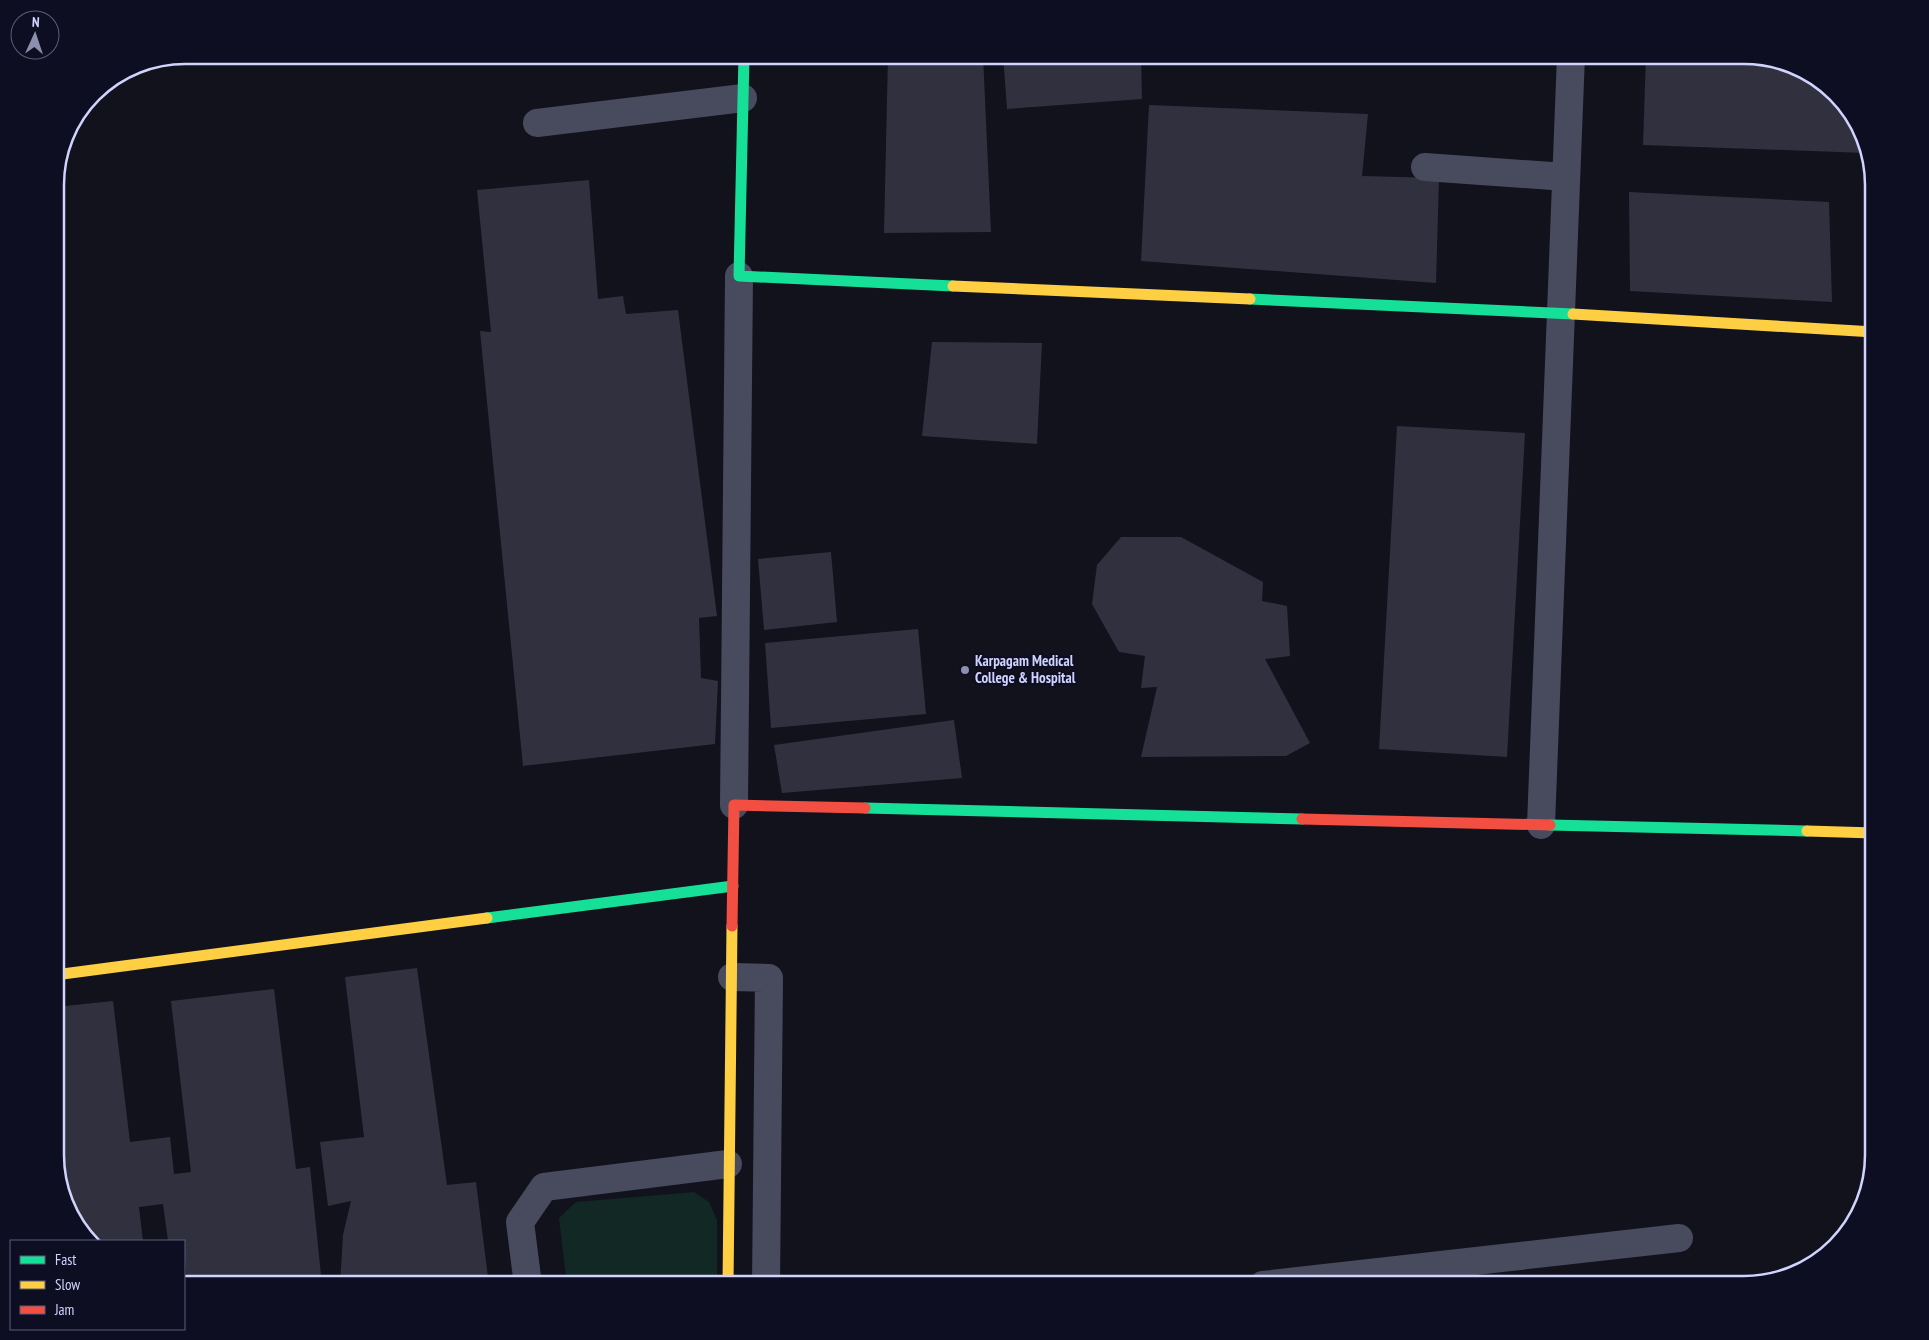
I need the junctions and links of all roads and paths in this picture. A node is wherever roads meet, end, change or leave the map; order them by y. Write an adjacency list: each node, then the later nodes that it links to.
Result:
1 (744, 64): 3 (street)
2 (1571, 64): 6 (street)
3 (743, 98): 4 (street); 7 (street)
4 (537, 123)
5 (1425, 167): 6 (street)
6 (1566, 177): 8 (street)
7 (739, 276): 8 (street); 10 (street)
8 (1561, 313): 9 (street); 11 (street)
9 (1865, 331)
10 (734, 805): 11 (street); 13 (street)
11 (1541, 825): 12 (street)
12 (1865, 833)
13 (733, 886): 14 (street); 15 (street)
14 (64, 974)
15 (732, 977): 16 (street); 20 (street)
16 (728, 1164): 18 (street); 19 (street)
17 (1679, 1238): 21 (street)
18 (527, 1276)
19 (728, 1276)
20 (766, 1276)
21 (1343, 1276)

